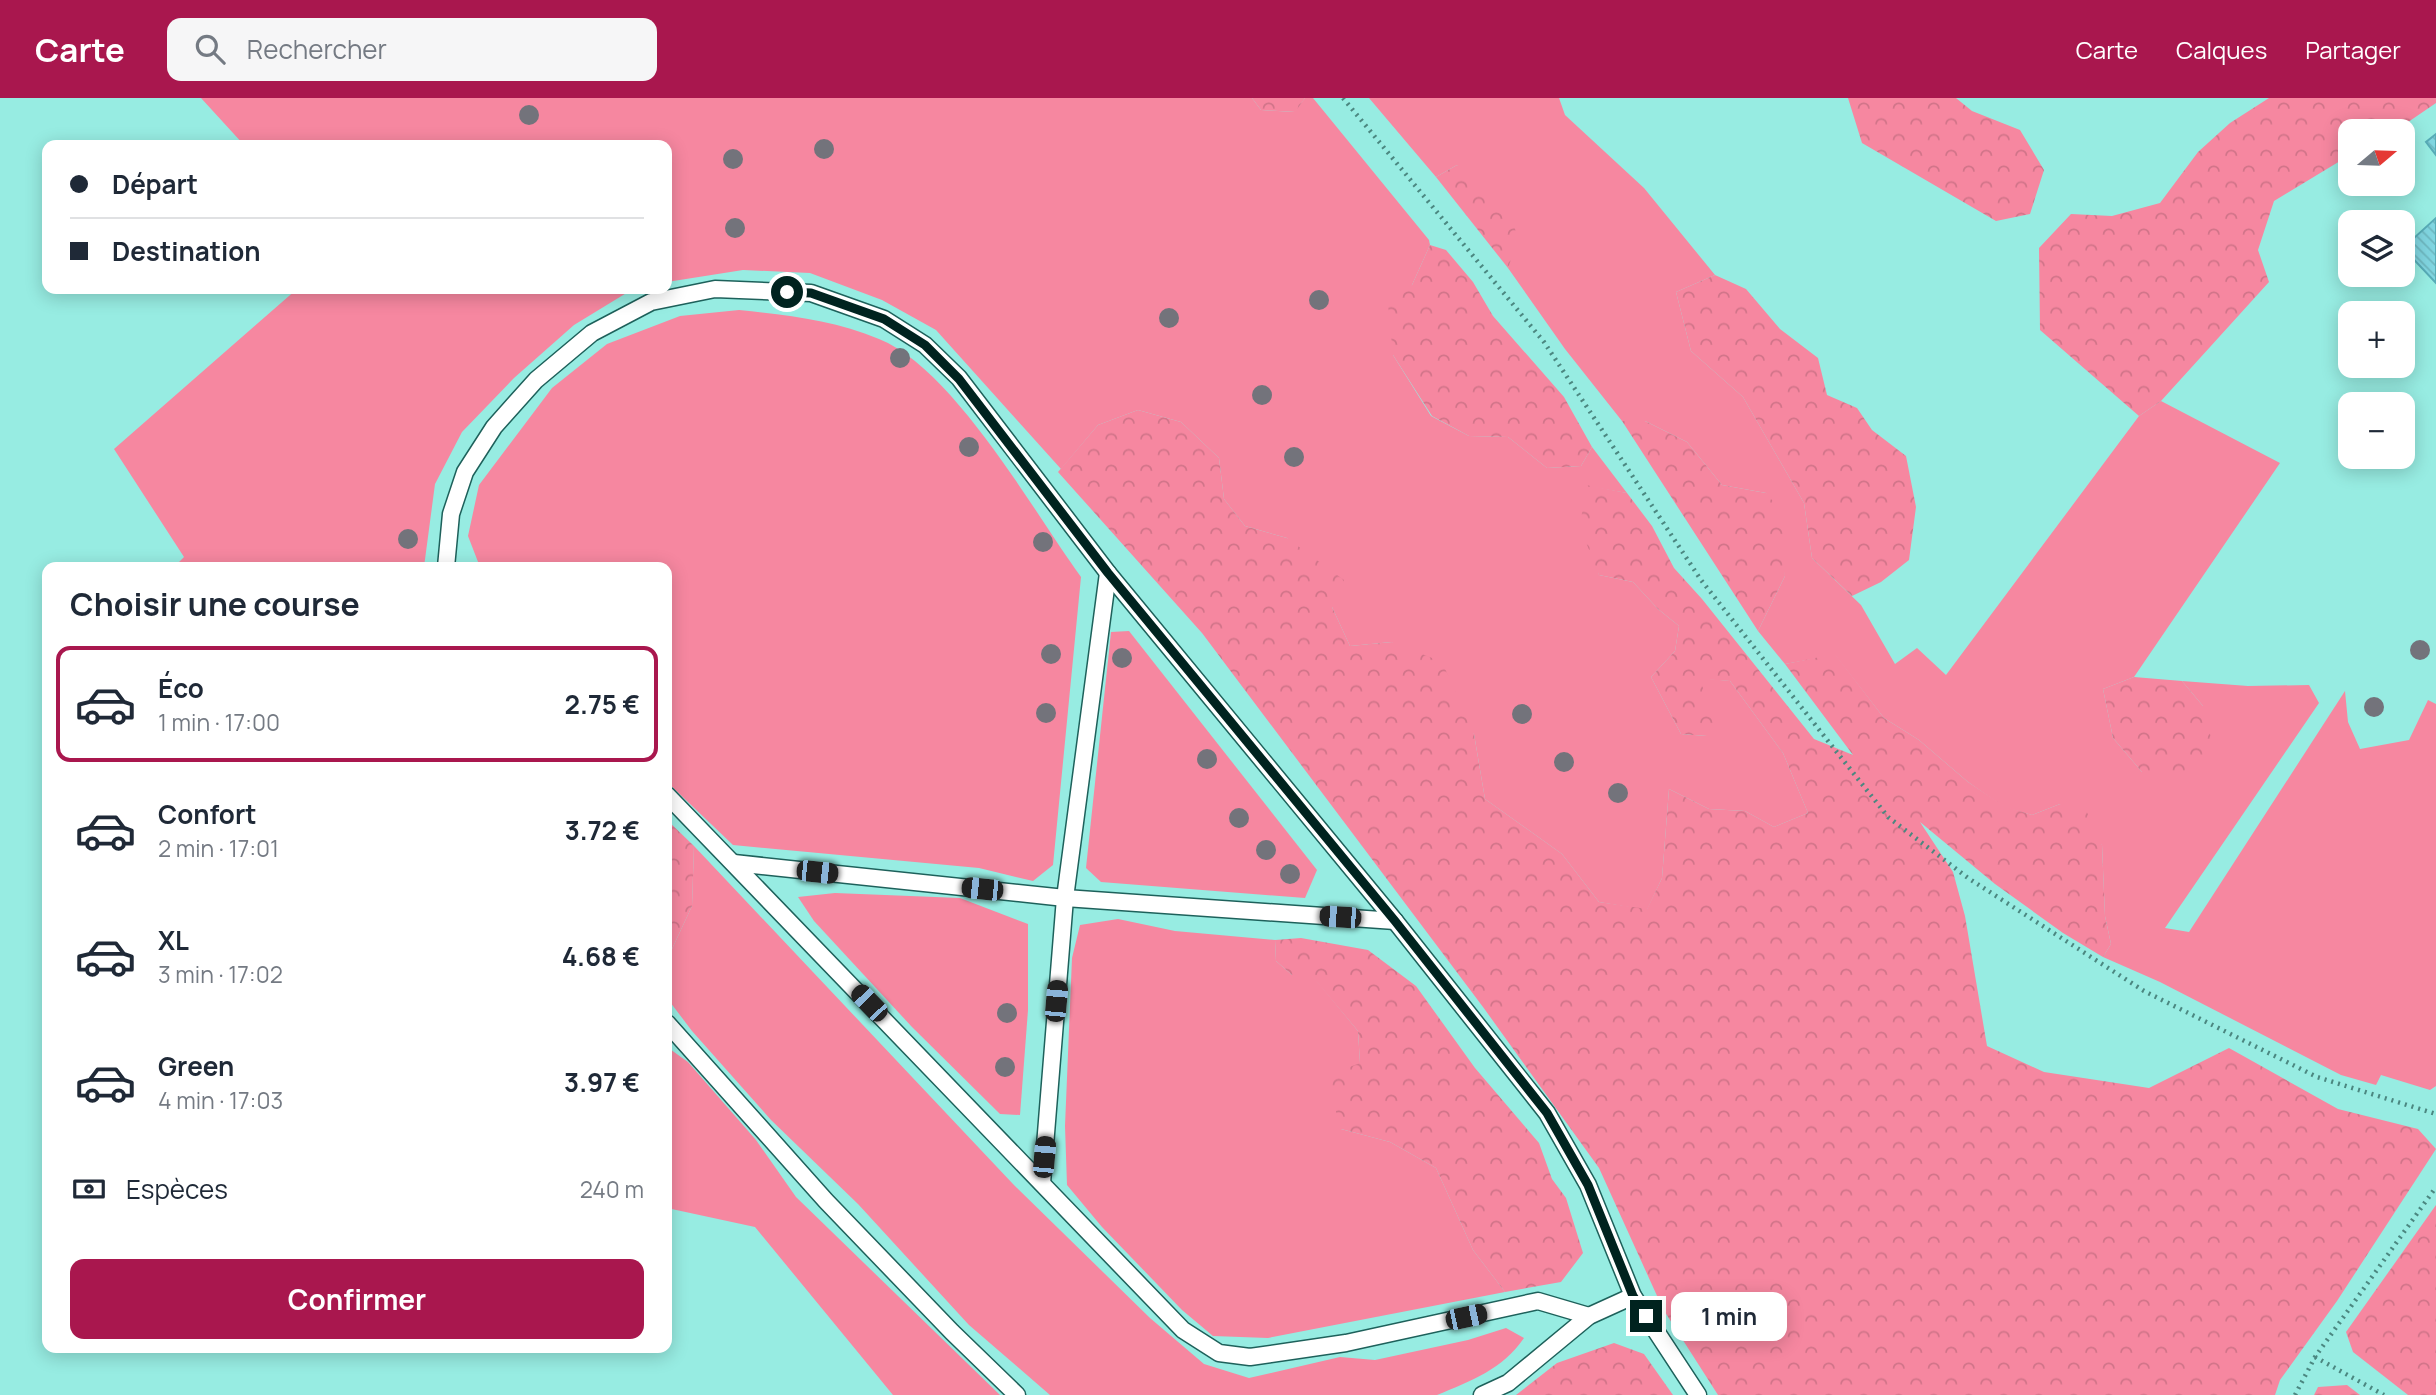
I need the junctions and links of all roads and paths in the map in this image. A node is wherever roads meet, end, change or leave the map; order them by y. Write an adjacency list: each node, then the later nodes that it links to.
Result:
1 (1343, 98): 9 (path)
2 (446, 562): 3 (lane)
3 (1108, 573): 6 (lane); 7 (lane)
4 (672, 800): 5 (lane)
5 (734, 863): 6 (lane); 10 (lane)
6 (1065, 898): 7 (lane); 10 (lane)
7 (1395, 921): 12 (lane)
8 (672, 1029): 15 (lane)
9 (2436, 1114)
10 (1042, 1183): 13 (lane)
11 (2436, 1187): 14 (path)
12 (1633, 1296): 13 (lane); 17 (lane)
13 (1589, 1316): 16 (lane)
14 (2315, 1357): 18 (path); 19 (path)
15 (1017, 1395)
16 (1482, 1395)
17 (1698, 1395)
18 (2295, 1395)
19 (2384, 1395)

